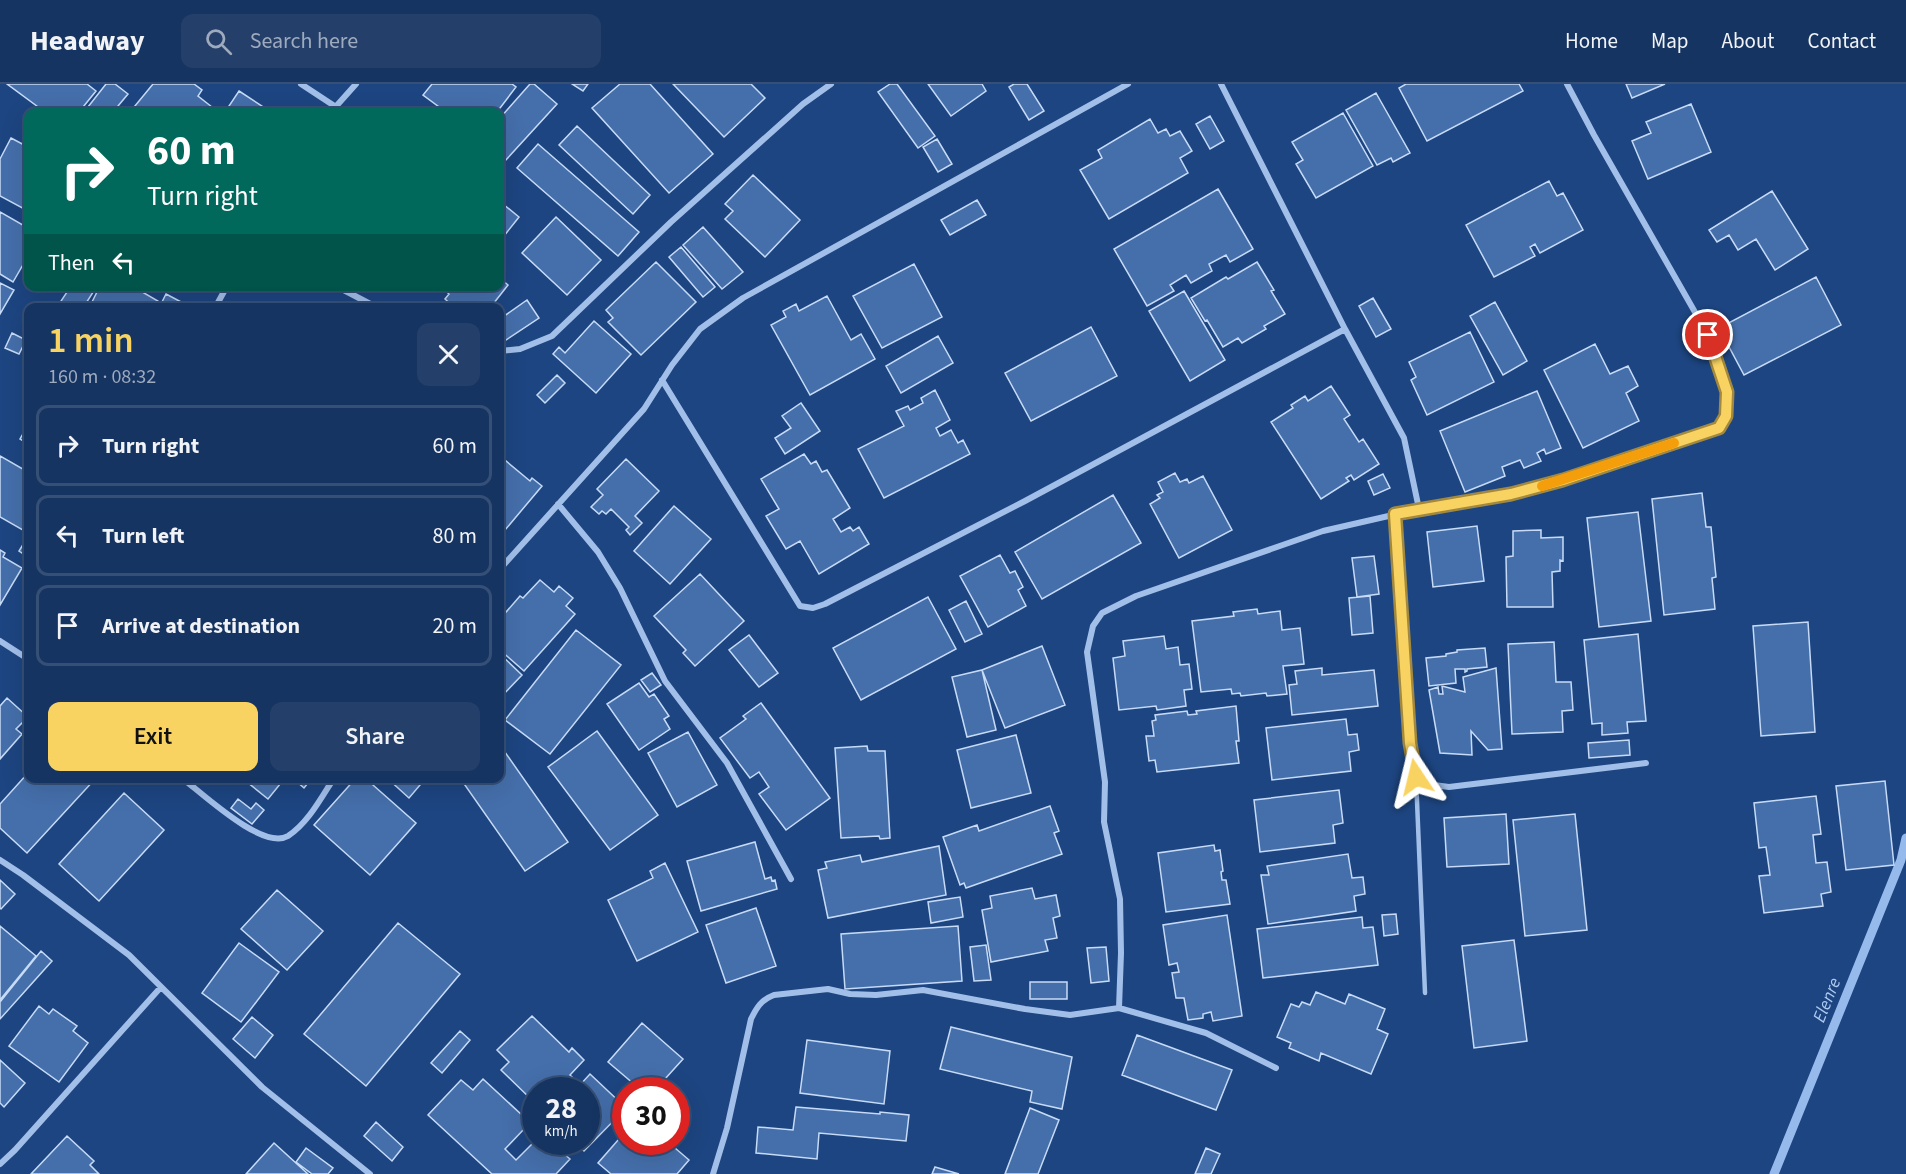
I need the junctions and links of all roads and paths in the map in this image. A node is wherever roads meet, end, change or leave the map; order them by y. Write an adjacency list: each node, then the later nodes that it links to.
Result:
1 (301, 84): 7 (street)
2 (356, 84): 8 (street)
3 (831, 84): 12 (street)
4 (1128, 84): 13 (street)
5 (1221, 84): 11 (street)
6 (1567, 84): 15 (street)
7 (331, 108)
8 (336, 108)
9 (346, 291): 10 (street)
10 (368, 303)
11 (1345, 329): 13 (street); 15 (street)
12 (504, 351)
13 (662, 380): 14 (street)
14 (558, 504): 17 (street); 25 (street)
15 (1419, 509): 16 (street)
16 (1395, 514): 21 (street); 28 (street)
17 (504, 565)
18 (0, 641): 19 (street)
19 (24, 656)
20 (1646, 763): 21 (street)
21 (1416, 777): 27 (lane)
22 (189, 783): 23 (street)
23 (331, 783)
24 (0, 860): 26 (street)
25 (791, 879)
26 (161, 987): 30 (street); 31 (street)
27 (1425, 993)
28 (1119, 1008): 29 (street); 32 (street)
29 (1276, 1068)
30 (0, 1164)
31 (370, 1174)
32 (713, 1174)

